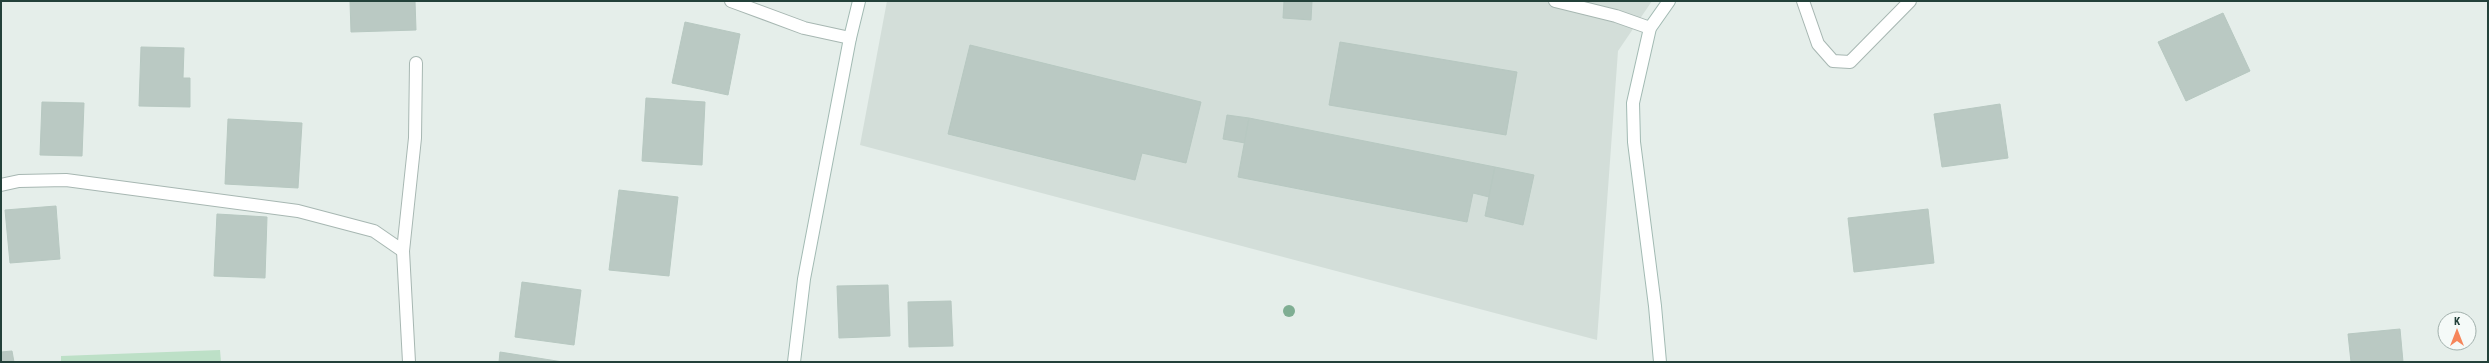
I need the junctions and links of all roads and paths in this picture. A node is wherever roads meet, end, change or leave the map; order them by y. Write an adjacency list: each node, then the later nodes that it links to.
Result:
1 (731, 1): 8 (street)
2 (859, 1): 8 (street)
3 (1555, 1): 7 (street)
4 (1669, 1): 7 (street)
5 (1803, 1): 6 (street)
6 (1910, 1)
7 (1650, 28): 14 (street)
8 (850, 38): 13 (street)
9 (416, 63): 11 (street)
10 (1, 185): 11 (street)
11 (403, 251): 12 (street)
12 (408, 362)
13 (794, 362)
14 (1660, 362)

